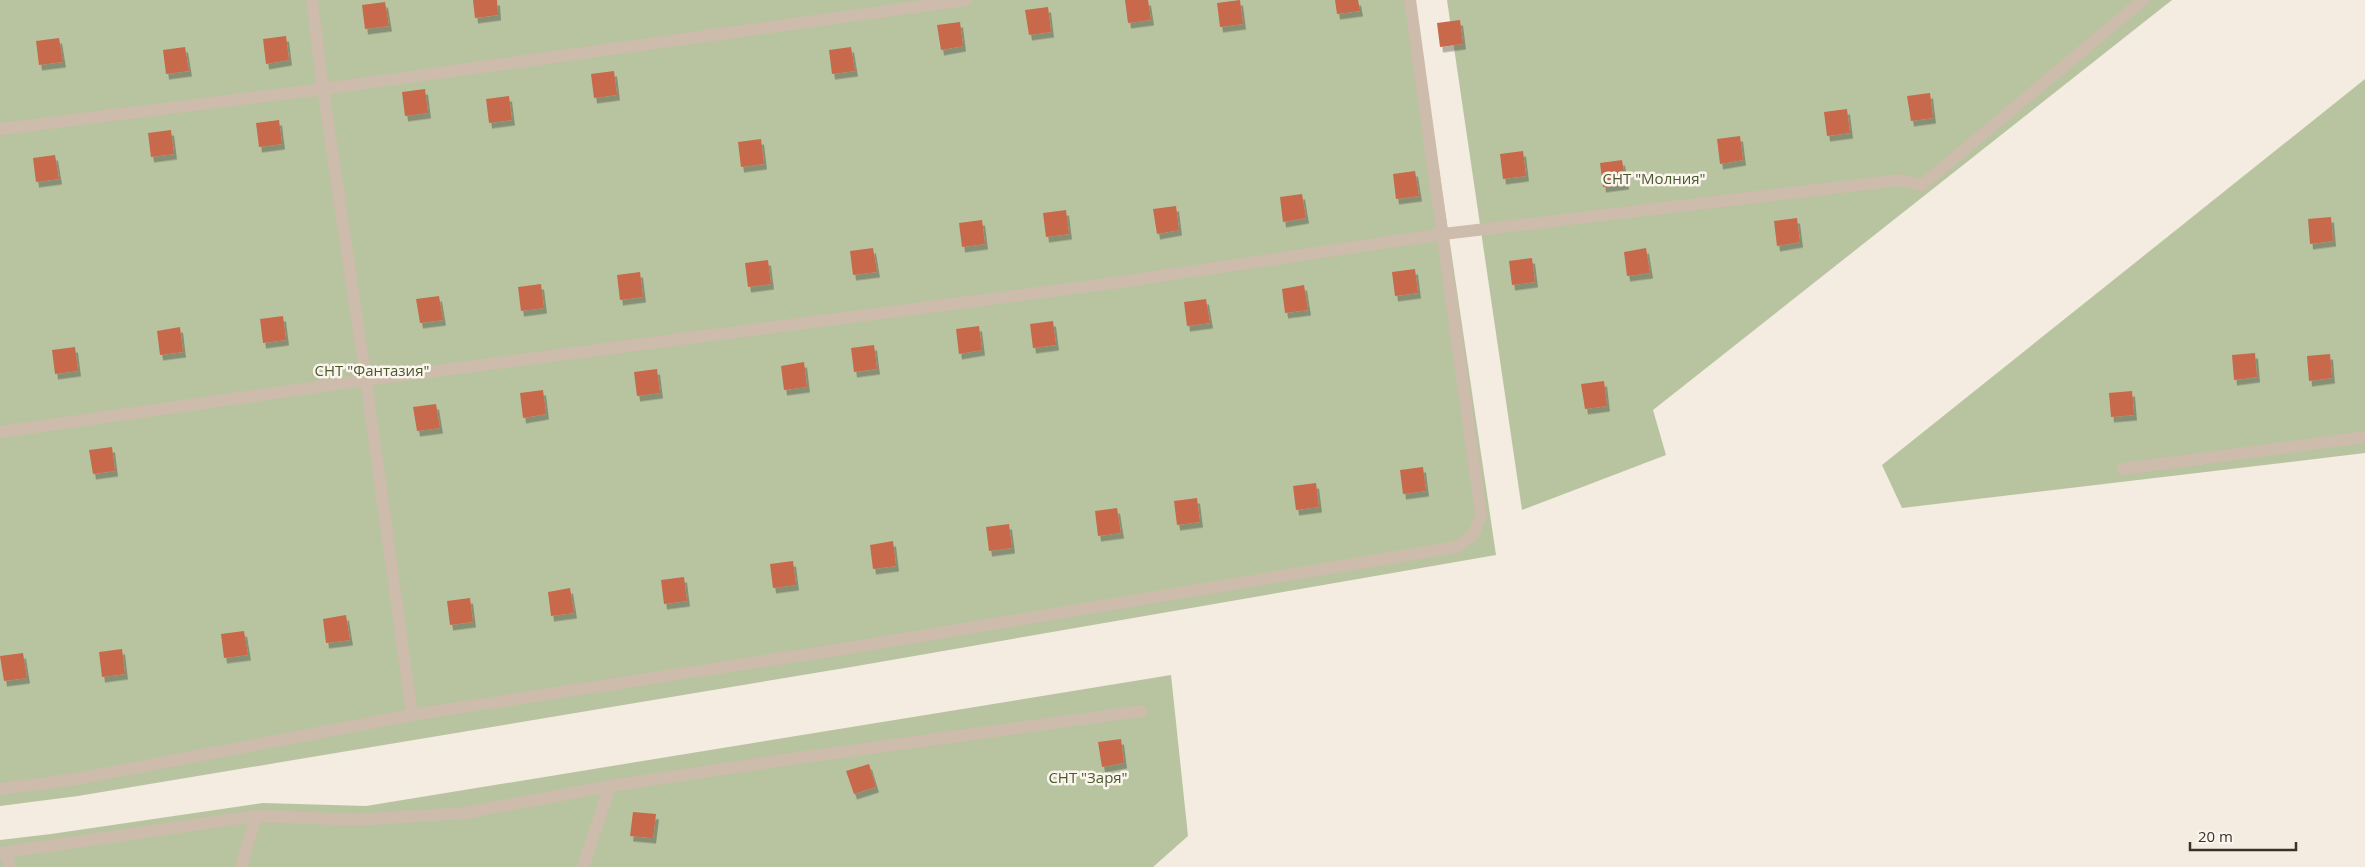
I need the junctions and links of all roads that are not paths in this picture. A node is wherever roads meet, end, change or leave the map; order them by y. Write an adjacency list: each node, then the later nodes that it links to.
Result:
1 (312, 0): 5 (lane)
2 (966, 0): 5 (lane)
3 (1410, 0): 7 (lane)
4 (2143, 0): 7 (lane)
5 (323, 88): 6 (lane); 8 (lane)
6 (0, 129)
7 (1443, 234): 8 (lane); 13 (lane)
8 (366, 380): 9 (lane); 13 (lane)
9 (0, 432)
10 (2365, 437): 11 (lane)
11 (2123, 469)
12 (1141, 711): 14 (lane)
13 (412, 715): 15 (lane)
14 (610, 786): 16 (lane); 20 (lane)
15 (0, 789)
16 (256, 816): 17 (lane); 19 (lane)
17 (4, 853): 18 (lane)
18 (9, 867)
19 (241, 867)
20 (582, 867)

